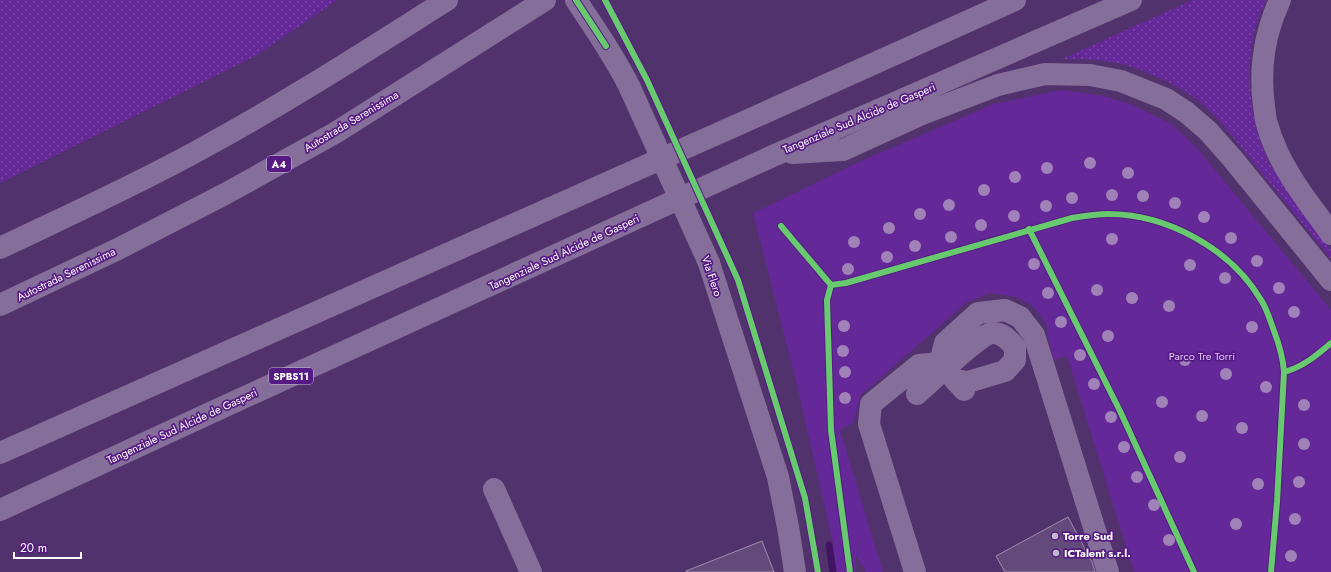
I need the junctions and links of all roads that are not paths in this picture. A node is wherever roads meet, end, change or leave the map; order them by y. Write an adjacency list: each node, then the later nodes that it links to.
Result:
1 (447, 0): 9 (highway)
2 (545, 0): 11 (highway, Autostrada Serenissima / A4)
3 (576, 0): 18 (street, Via Flero, bridge)
4 (1015, 0): 14 (highway)
5 (1131, 0): 7 (highway, Tangenziale Sud Alcide de Gasperi)
6 (1280, 0): 8 (highway)
7 (775, 155): 10 (highway); 16 (highway, Tangenziale Sud Alcide de Gasperi / SPBS11)
8 (1331, 234)
9 (0, 248)
10 (1331, 280)
11 (0, 305)
12 (940, 363): 13 (street, bridge); 19 (street); 20 (street)
13 (917, 394)
14 (0, 454)
15 (494, 489): 17 (street)
16 (0, 510)
17 (531, 572)
18 (795, 572)
19 (915, 572)
20 (1108, 572)

